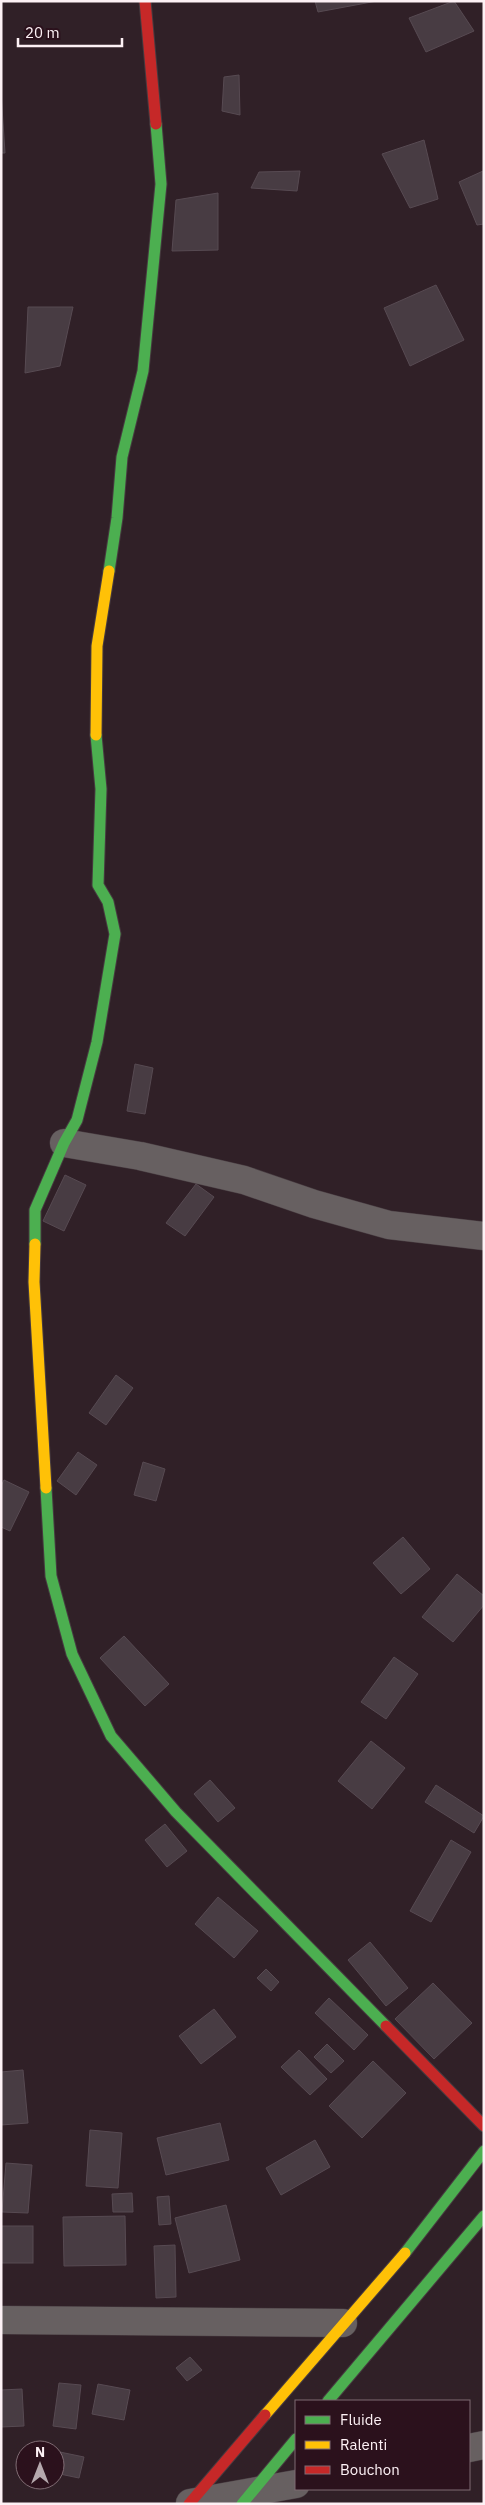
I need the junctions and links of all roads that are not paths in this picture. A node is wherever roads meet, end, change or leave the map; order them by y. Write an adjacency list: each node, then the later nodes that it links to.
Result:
1 (146, 1): 2 (street)
2 (64, 1143): 3 (street); 4 (street)
3 (484, 1236)
4 (484, 2126)
5 (484, 2151): 8 (street)
6 (484, 2216): 9 (street)
7 (1, 2320): 8 (street)
8 (343, 2323): 15 (street)
9 (329, 2400)
10 (295, 2441): 14 (street)
11 (484, 2445): 12 (street)
12 (470, 2448)
13 (295, 2484): 14 (street)
14 (246, 2499): 15 (street)
15 (190, 2503)

